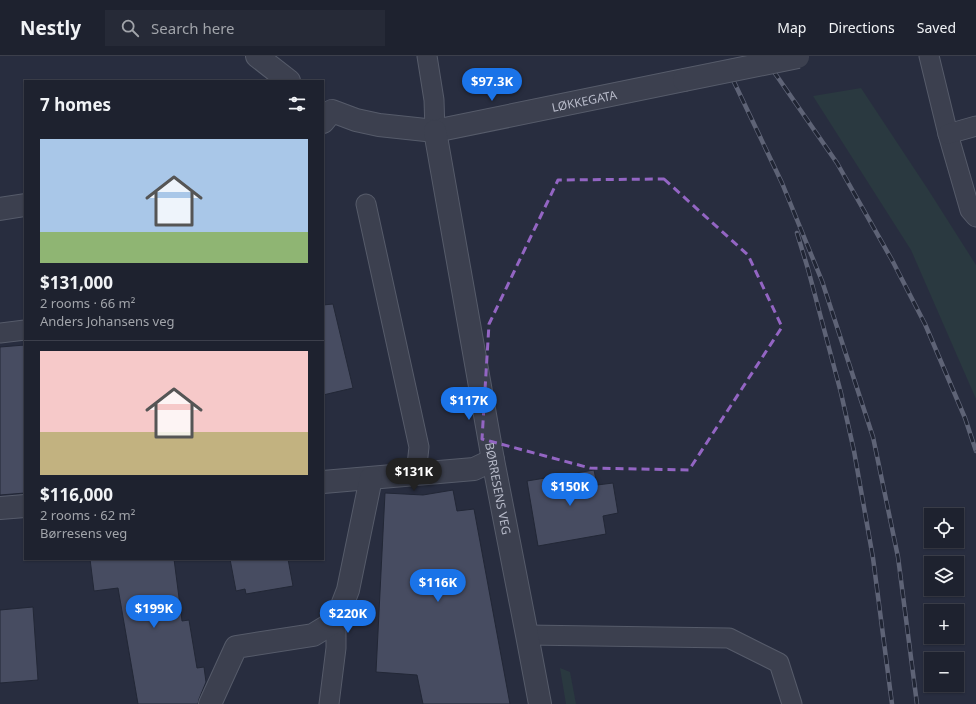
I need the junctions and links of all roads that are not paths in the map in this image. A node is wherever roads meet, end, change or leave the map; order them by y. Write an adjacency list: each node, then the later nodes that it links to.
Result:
1 (427, 56): 8 (lane)
2 (800, 56): 8 (street, LØKKEGATA, bridge)
3 (929, 56): 9 (lane)
4 (267, 59): 5 (street)
5 (288, 80)
6 (326, 113): 8 (street, LØKKEGATA)
7 (976, 126): 9 (lane)
8 (435, 131): 16 (street, BØRRESENS VEG)
9 (948, 134): 13 (lane)
10 (24, 204): 12 (street)
11 (366, 204): 17 (lane)
12 (0, 209)
13 (976, 217)
14 (1, 330): 15 (lane)
15 (24, 330)
16 (493, 460): 17 (street); 23 (street, BØRRESENS VEG)
17 (416, 474): 18 (street)
18 (371, 478): 19 (street); 22 (street)
19 (324, 482)
20 (24, 506): 21 (street)
21 (0, 508)
22 (336, 621): 24 (street); 25 (lane)
23 (528, 635): 26 (street, BØRRESENS VEG); 27 (lane)
24 (210, 704)
25 (329, 704)
26 (540, 704)
27 (792, 704)

